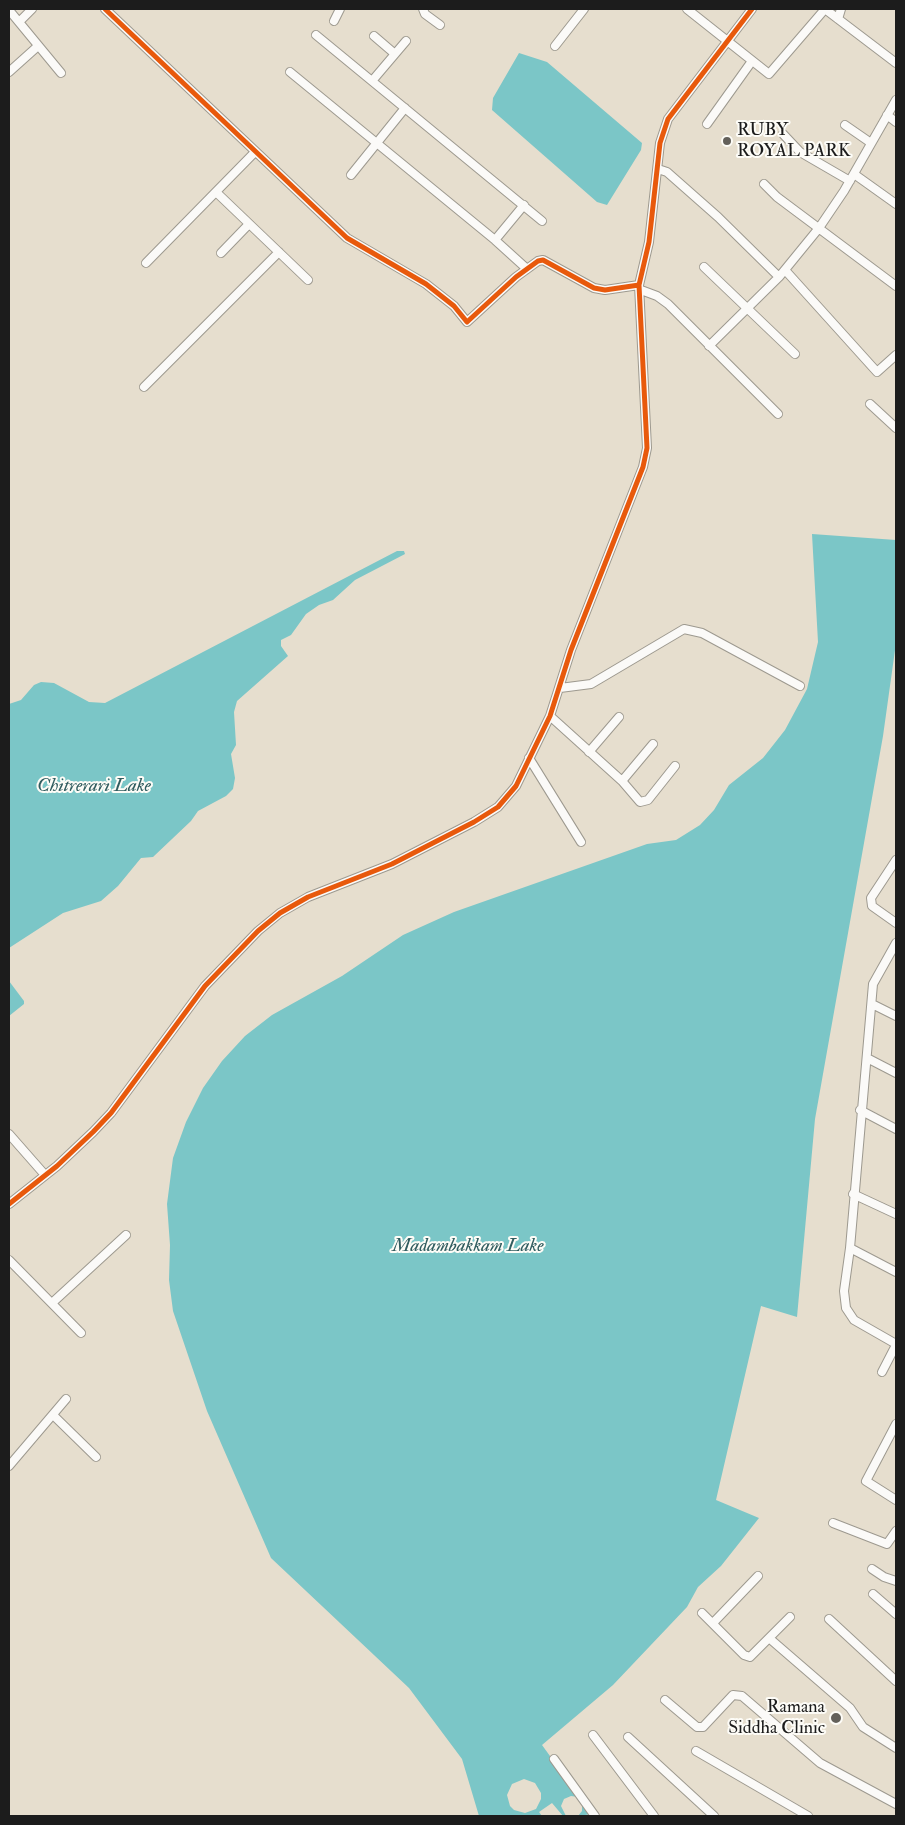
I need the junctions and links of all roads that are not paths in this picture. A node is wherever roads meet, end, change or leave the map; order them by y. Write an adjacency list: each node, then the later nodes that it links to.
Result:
1 (32, 9): 13 (street)
2 (105, 9): 37 (street)
3 (340, 9): 12 (street)
4 (424, 9): 14 (street)
5 (584, 9): 20 (street)
6 (687, 9): 17 (street)
7 (752, 9): 17 (street)
8 (825, 9): 11 (street); 22 (street)
9 (841, 9): 11 (street)
10 (10, 15): 13 (street)
11 (838, 19): 23 (street)
12 (334, 21)
13 (19, 22): 19 (street)
14 (440, 25)
15 (316, 35): 27 (street)
16 (374, 36): 21 (street)
17 (727, 40): 22 (street); 38 (street)
18 (406, 41): 21 (street)
19 (38, 46): 24 (street); 26 (street)
20 (555, 46)
21 (395, 54): 27 (street)
22 (752, 61): 32 (street)
23 (896, 63)
24 (9, 72)
25 (290, 72): 35 (street)
26 (61, 73)
27 (372, 81): 29 (street)
28 (896, 100): 30 (street)
29 (405, 108): 35 (street); 44 (street)
30 (887, 115): 31 (street); 36 (street)
31 (896, 122)
32 (707, 124)
33 (845, 125): 36 (street)
34 (783, 134): 40 (street)
35 (377, 143): 39 (street); 48 (street)
36 (871, 143): 40 (street)
37 (254, 152): 42 (street); 53 (street)
38 (658, 168): 55 (street); 58 (street)
39 (351, 174)
40 (852, 177): 43 (street); 47 (street)
41 (764, 184): 47 (street)
42 (216, 192): 46 (street); 51 (street)
43 (896, 204)
44 (524, 205): 45 (street); 48 (street)
45 (542, 221)
46 (249, 224): 49 (street); 50 (street)
47 (819, 228): 54 (street); 57 (street)
48 (495, 240): 53 (street)
49 (279, 252): 56 (street); 63 (street)
50 (221, 253)
51 (146, 263)
52 (704, 267): 59 (street)
53 (527, 269): 58 (street)
54 (785, 270): 55 (street); 62 (street)
55 (778, 277): 59 (street)
56 (308, 280)
57 (896, 286)
58 (640, 287): 60 (street); 68 (street)
59 (747, 308): 60 (street); 61 (street)
60 (709, 346): 65 (street)
61 (795, 354)
62 (896, 354)
63 (144, 386)
64 (870, 404): 66 (street)
65 (778, 414)
66 (896, 428)
67 (800, 686): 68 (street)
68 (560, 688): 69 (street)
69 (550, 716): 72 (street); 73 (street)
70 (619, 718): 72 (street)
71 (653, 744): 75 (street)
72 (589, 752): 75 (street)
73 (529, 758): 76 (street); 87 (street)
74 (675, 766): 75 (street)
75 (622, 781)
76 (582, 842)
77 (896, 860): 78 (street)
78 (896, 923)
79 (896, 944): 80 (street)
80 (872, 1004): 81 (street); 82 (street)
81 (896, 1016)
82 (867, 1058): 83 (street); 84 (street)
83 (896, 1073)
84 (860, 1110): 85 (street); 88 (street)
85 (896, 1129)
86 (9, 1134): 87 (street)
87 (45, 1175): 89 (street)
88 (853, 1194): 90 (street); 92 (street)
89 (9, 1204)
90 (896, 1214)
91 (126, 1235): 95 (street)
92 (850, 1248): 94 (street); 97 (street)
93 (9, 1260): 95 (street)
94 (896, 1272)
95 (52, 1303): 96 (street)
96 (81, 1333)
97 (896, 1344): 98 (street)
98 (882, 1372)
99 (66, 1399): 100 (street)
100 (53, 1415): 102 (street); 103 (street)
101 (896, 1424): 104 (street)
102 (96, 1456)
103 (9, 1466)
104 (896, 1500)
105 (833, 1523): 106 (street)
106 (896, 1531)
107 (872, 1569): 109 (street)
108 (758, 1576): 115 (street)
109 (896, 1582)
110 (872, 1594): 112 (street)
111 (702, 1613): 115 (street)
112 (896, 1614)
113 (790, 1617): 116 (street)
114 (829, 1619): 117 (street)
115 (713, 1623): 116 (street)
116 (770, 1638): 121 (street)
117 (896, 1681)
118 (665, 1700): 124 (street)
119 (593, 1735): 126 (street)
120 (628, 1737): 127 (street)
121 (896, 1748)
122 (696, 1751): 128 (street)
123 (554, 1759): 125 (street)
124 (896, 1804)
125 (595, 1816)
126 (654, 1816)
127 (714, 1816)
128 (808, 1816)

